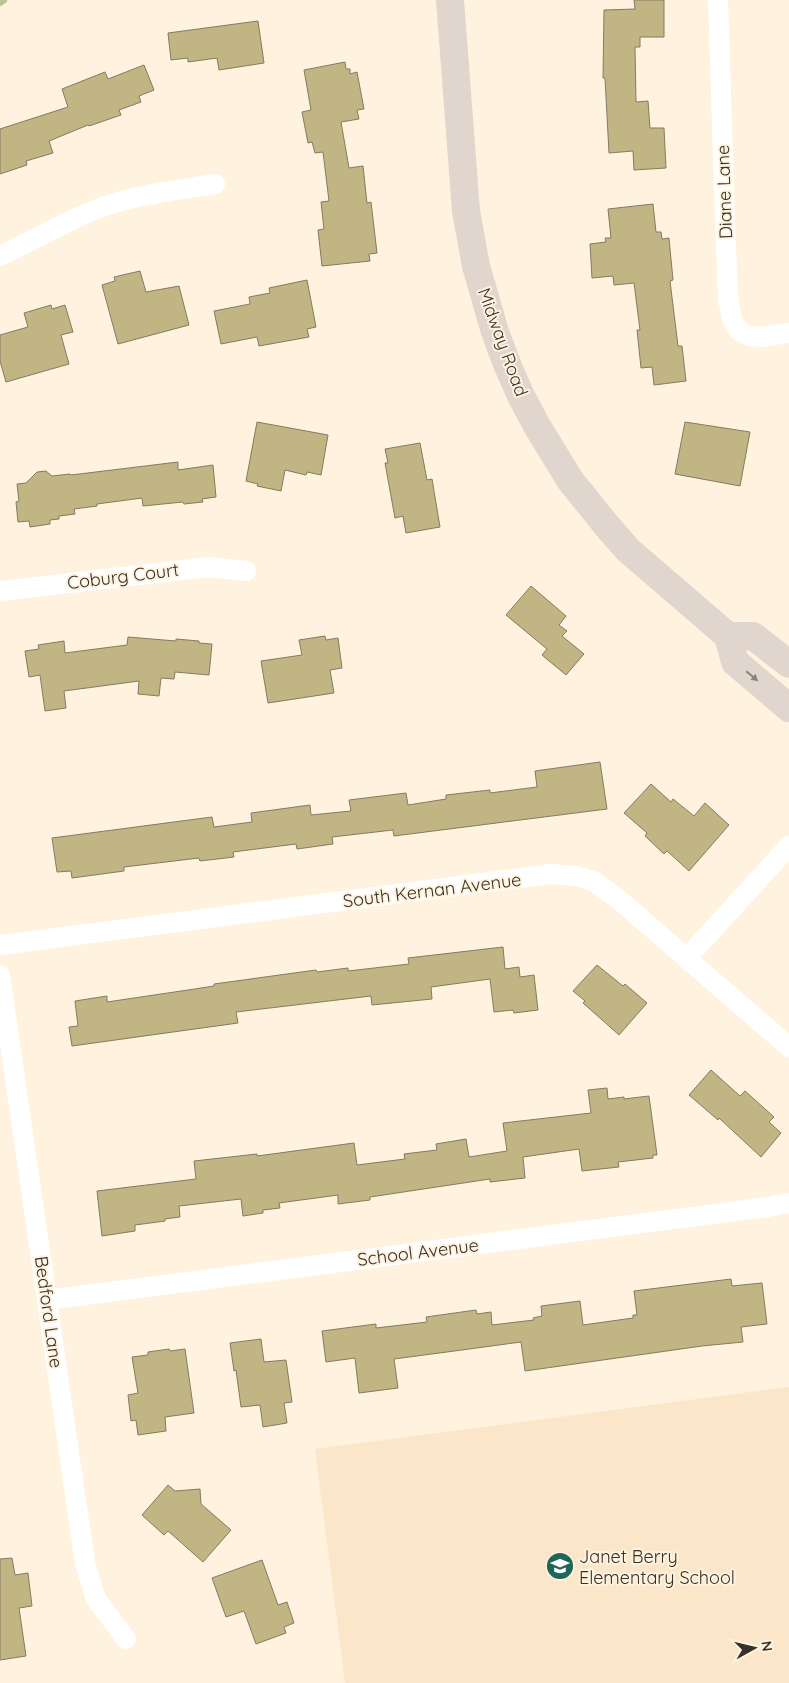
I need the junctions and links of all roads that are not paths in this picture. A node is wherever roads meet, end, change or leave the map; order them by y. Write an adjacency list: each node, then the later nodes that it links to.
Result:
1 (450, 0): 8 (main road, Midway Road)
2 (718, 0): 5 (street, Diane Lane)
3 (215, 184): 4 (street)
4 (0, 256)
5 (789, 333)
6 (246, 571): 7 (street, Coburg Court)
7 (0, 591)
8 (728, 636): 9 (main road); 10 (main road, one-way to 10)
9 (789, 664)
10 (789, 708)
11 (789, 846): 13 (street)
12 (0, 945): 13 (street, South Kernan Avenue)
13 (688, 958): 15 (street, South Kernan Avenue)
14 (0, 975): 17 (street, Bedford Lane)
15 (789, 1047)
16 (789, 1203): 17 (street, School Avenue)
17 (47, 1300): 18 (street, Bedford Lane)
18 (126, 1639)

